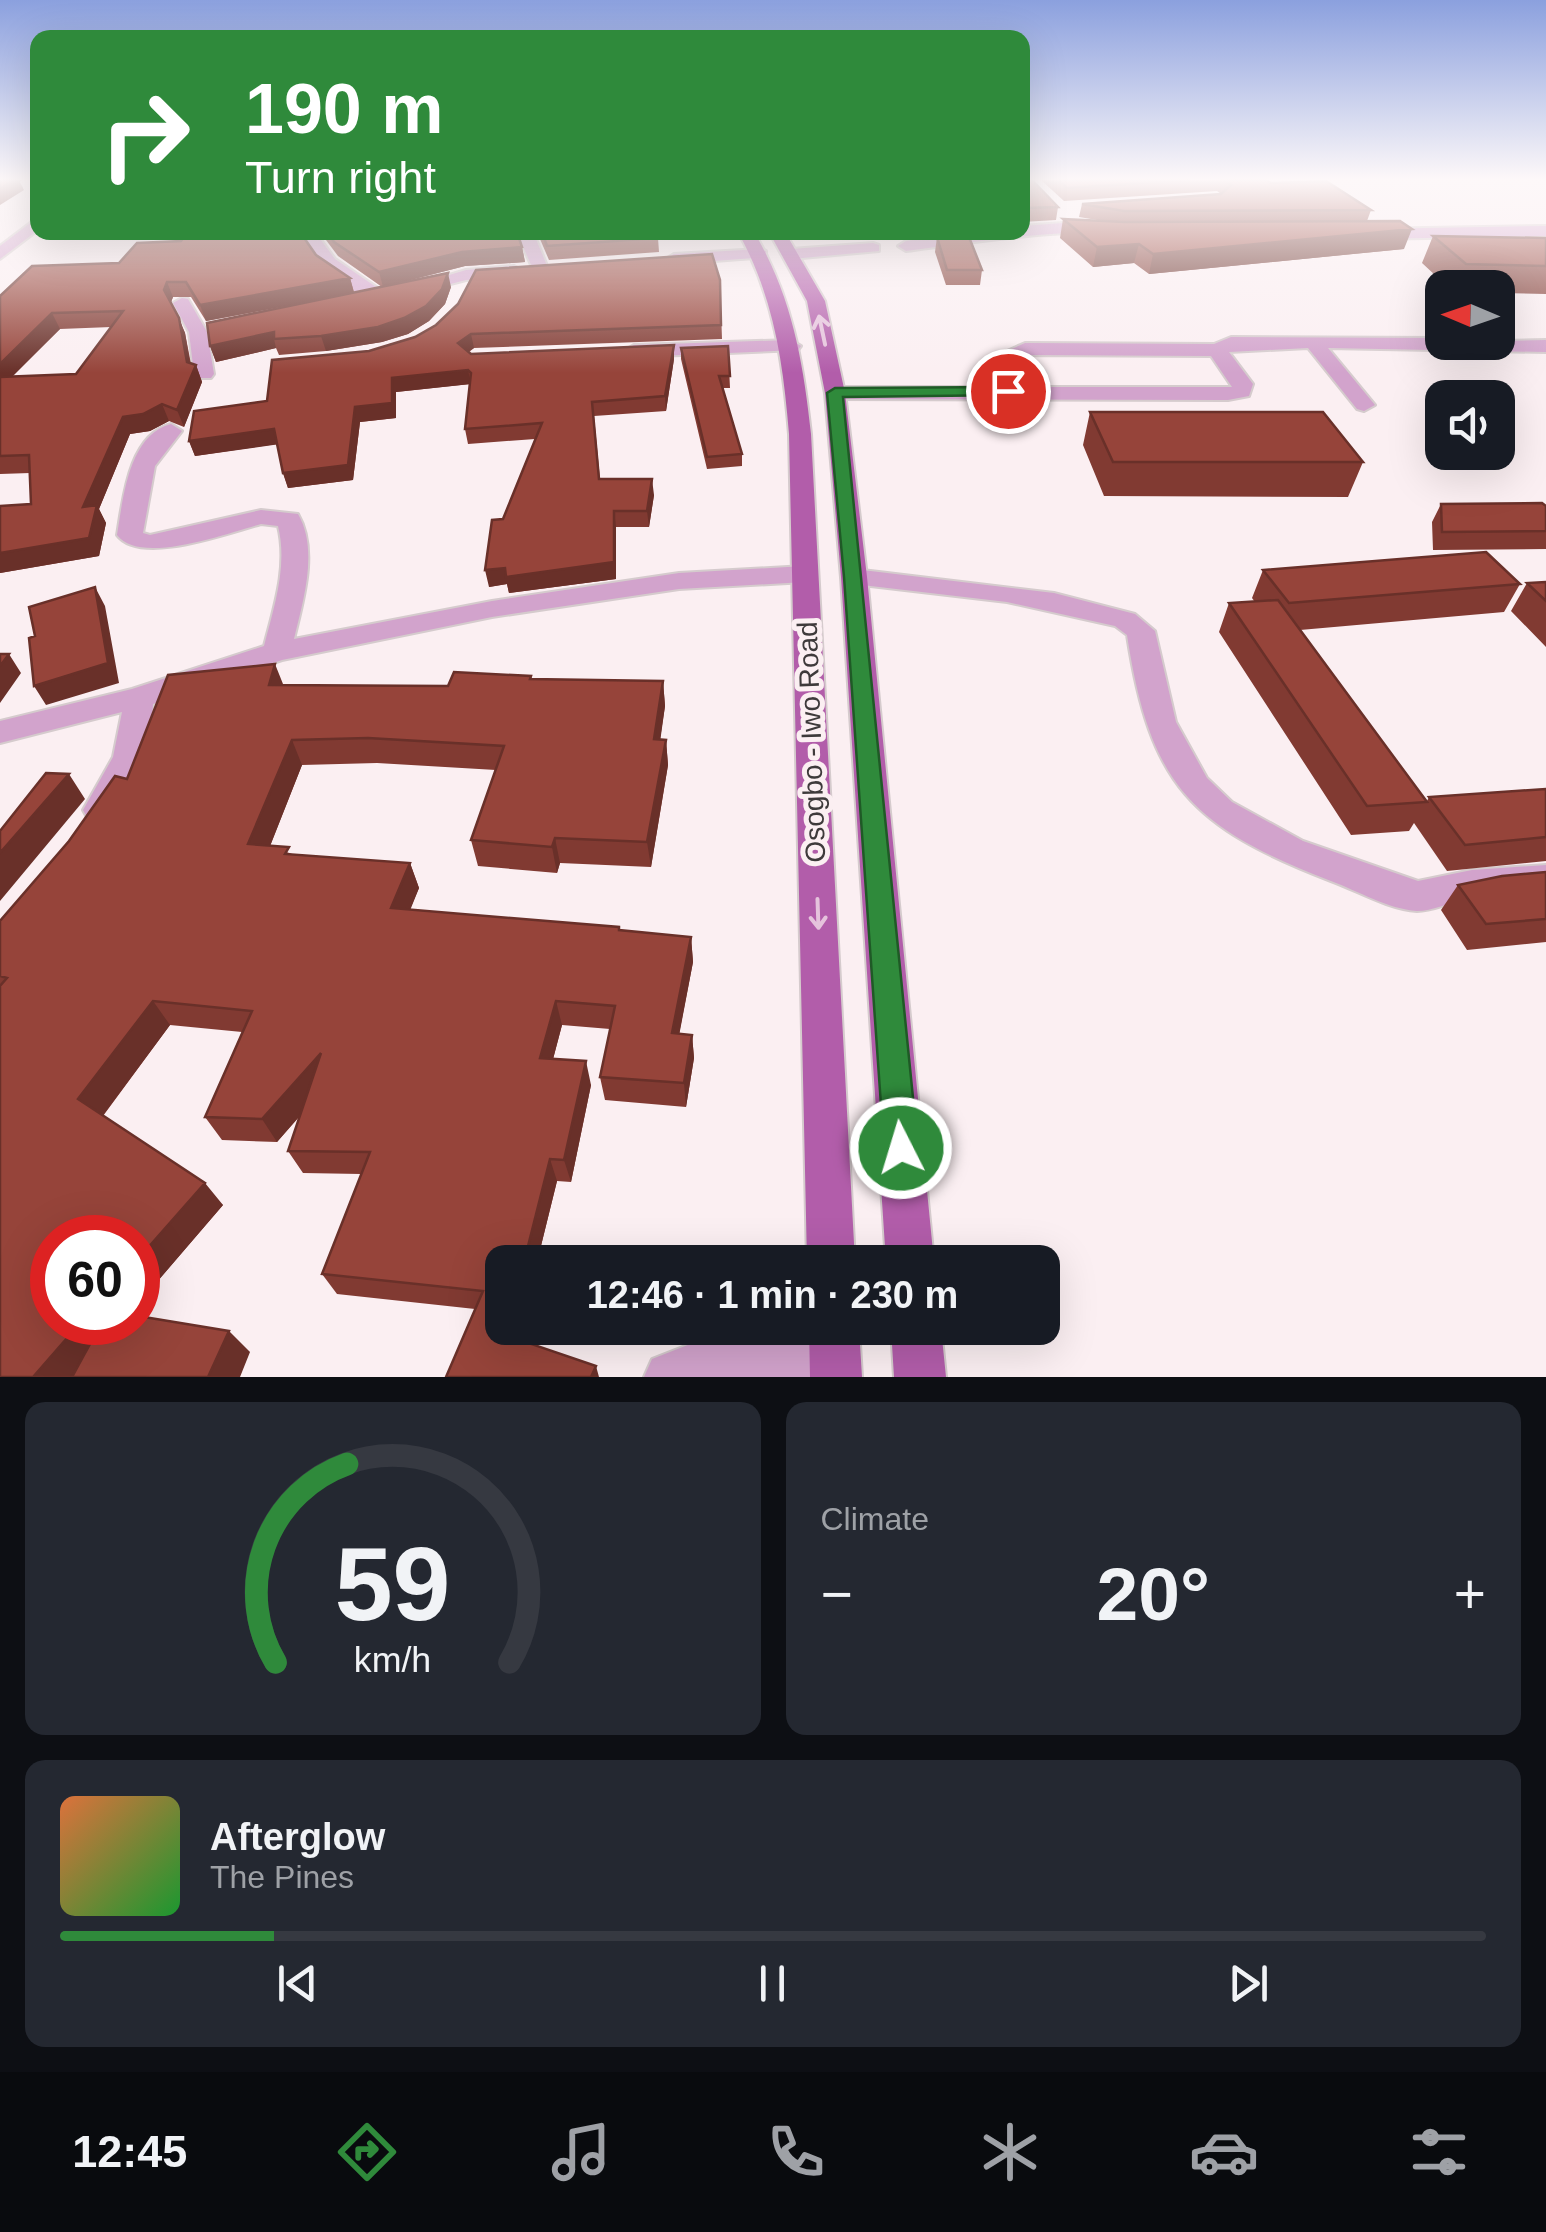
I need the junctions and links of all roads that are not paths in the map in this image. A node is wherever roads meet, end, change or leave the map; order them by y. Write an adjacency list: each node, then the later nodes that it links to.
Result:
1 (315, 244): 10 (street)
2 (530, 244): 10 (street)
3 (761, 244): 8 (street)
4 (769, 244): 13 (main road, Osogbo - Iwo Road)
5 (770, 244): 19 (main road, Osogbo - Iwo Road, one-way to 5)
6 (795, 244): 7 (street)
7 (912, 244)
8 (660, 260)
9 (560, 267): 10 (street)
10 (540, 268)
11 (182, 303): 17 (street)
12 (1313, 342): 14 (street); 15 (street); 20 (street)
13 (791, 346): 16 (street); 22 (main road, Osogbo - Iwo Road)
14 (1546, 346)
15 (1217, 350): 18 (street); 18 (street)
16 (606, 352)
17 (204, 374)
18 (1008, 391): 19 (street)
19 (835, 393): 23 (main road, Osogbo - Iwo Road)
20 (1364, 405)
21 (171, 431): 26 (street)
22 (801, 494): 23 (main road); 24 (main road, Osogbo - Iwo Road)
23 (845, 494): 25 (main road, Osogbo - Iwo Road)
24 (804, 574): 26 (street); 31 (main road, Osogbo - Iwo Road, one-way to 31)
25 (854, 577): 30 (street); 32 (main road, Osogbo - Iwo Road)
26 (277, 652): 27 (street)
27 (138, 698): 28 (street); 29 (street)
28 (0, 732)
29 (78, 837)
30 (1546, 880)
31 (831, 1245)
32 (909, 1245)
33 (917, 1345): 36 (main road)
34 (835, 1355): 35 (street)
35 (670, 1377)
36 (920, 1377)

